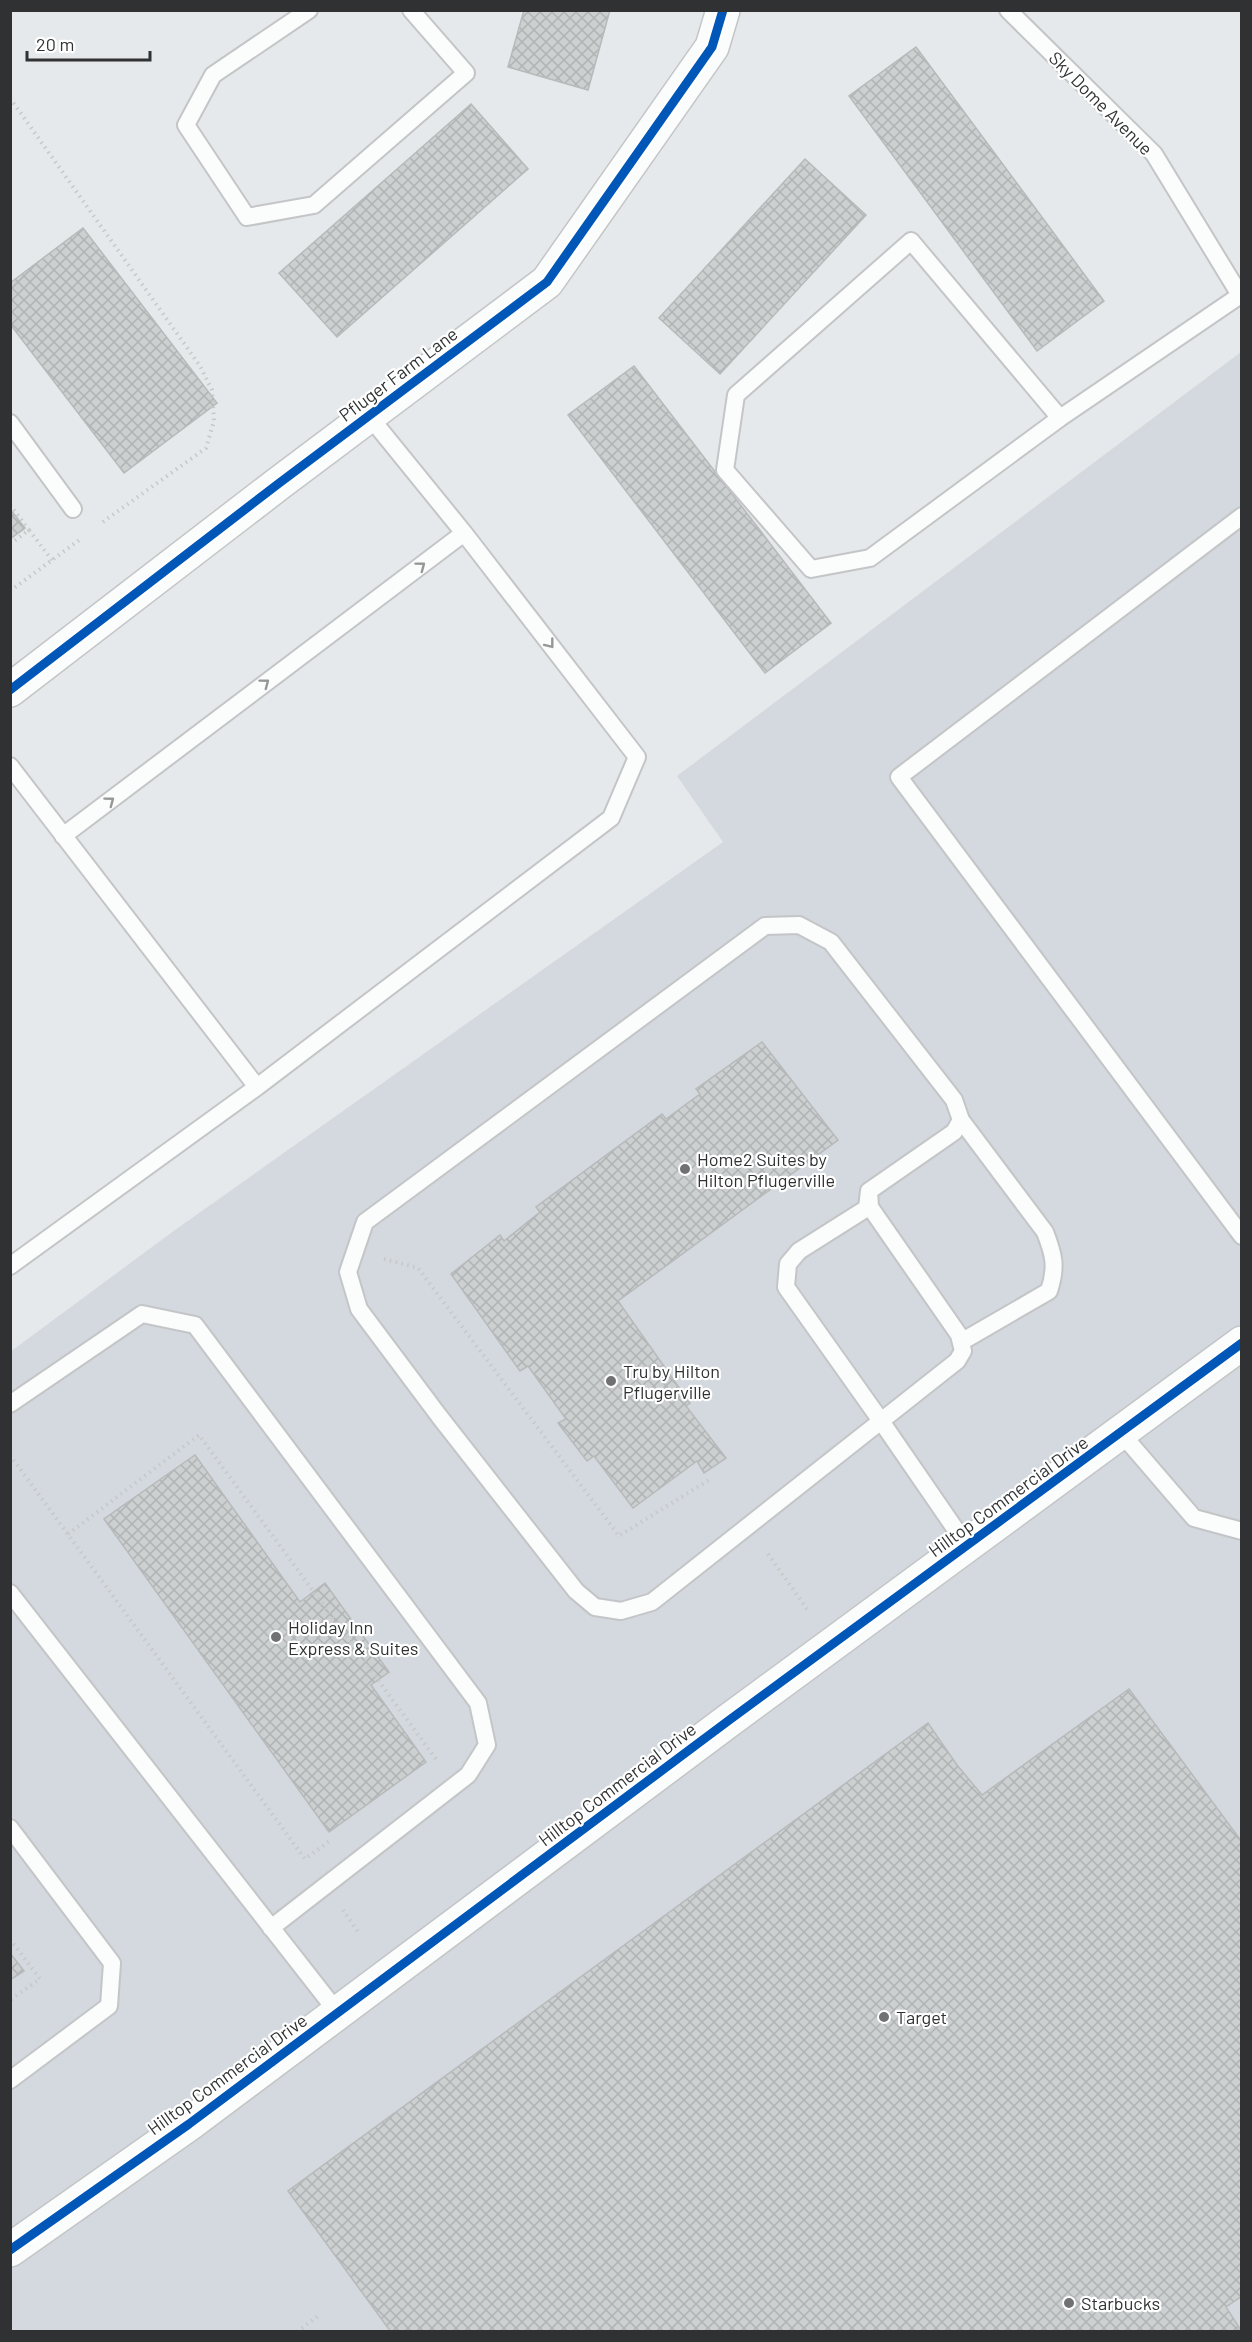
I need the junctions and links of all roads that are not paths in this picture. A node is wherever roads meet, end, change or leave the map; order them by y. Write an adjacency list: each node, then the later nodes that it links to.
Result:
1 (309, 10): 2 (lane)
2 (411, 10)
3 (723, 10): 6 (street, Pfluger Farm Lane)
4 (1008, 10): 5 (lane, Sky Dome Avenue)
5 (1241, 294): 7 (lane)
6 (369, 416): 11 (lane); 12 (street, Pfluger Farm Lane)
7 (1060, 418): 7 (lane)
8 (10, 423): 9 (lane)
9 (72, 509)
10 (1242, 516): 18 (lane)
11 (464, 533): 14 (lane, one-way to 11); 15 (lane, one-way to 15)
12 (10, 690)
13 (10, 766): 14 (lane)
14 (63, 836): 15 (lane)
15 (257, 1087): 19 (lane)
16 (961, 1120): 17 (lane); 20 (lane); 23 (lane)
17 (869, 1191): 20 (lane); 23 (lane)
18 (1242, 1236)
19 (10, 1266)
20 (961, 1342): 23 (lane)
21 (1242, 1343): 24 (street, Hilltop Commercial Drive)
22 (10, 1404): 29 (lane)
23 (881, 1421): 26 (lane)
24 (1121, 1433): 25 (lane); 26 (street, Hilltop Commercial Drive)
25 (1242, 1531)
26 (967, 1546): 30 (street, Hilltop Commercial Drive)
27 (10, 1593): 29 (lane)
28 (10, 1828): 31 (lane)
29 (271, 1928): 30 (lane)
30 (338, 2013): 32 (street, Hilltop Commercial Drive)
31 (10, 2080)
32 (10, 2250)

